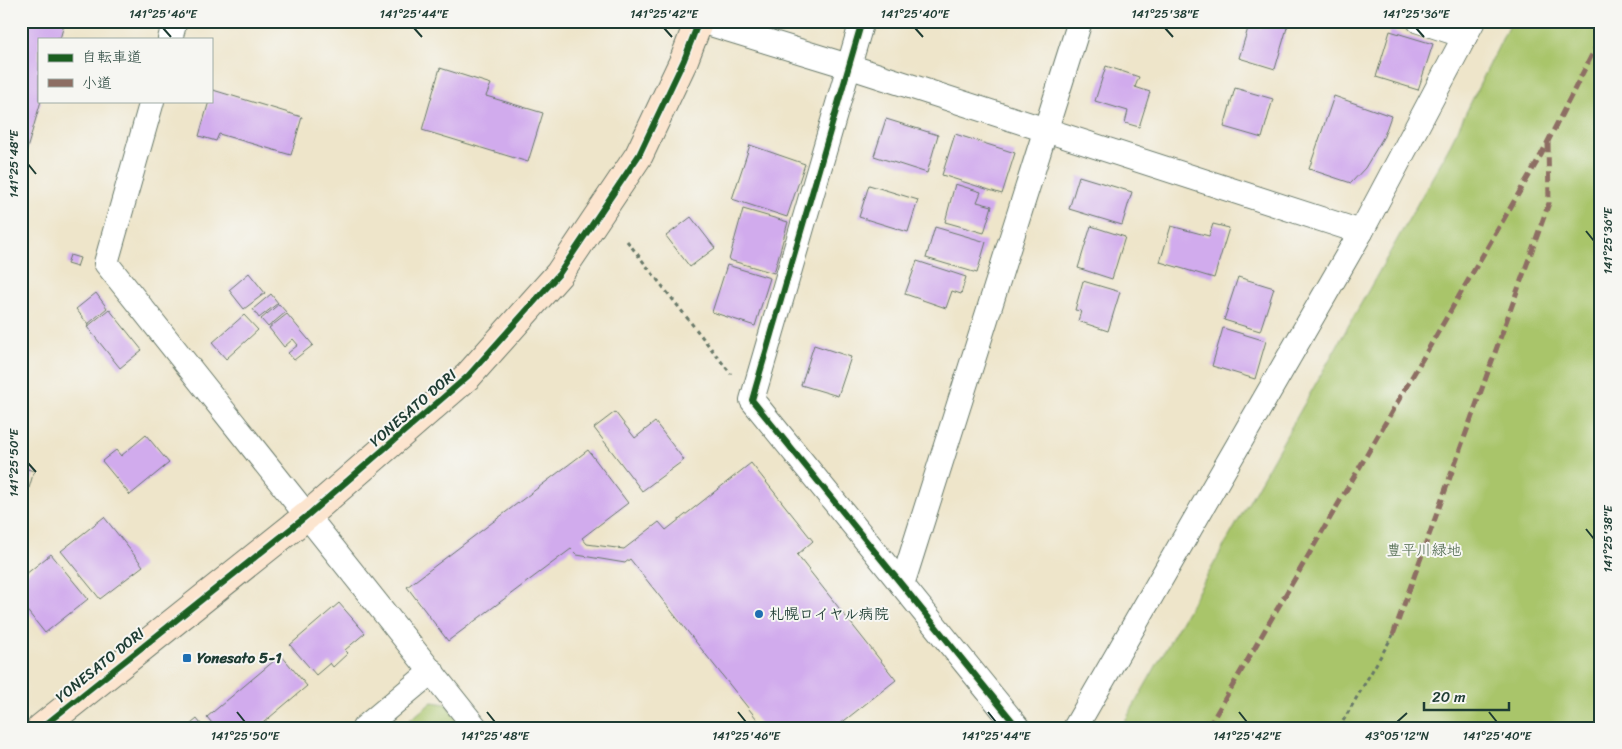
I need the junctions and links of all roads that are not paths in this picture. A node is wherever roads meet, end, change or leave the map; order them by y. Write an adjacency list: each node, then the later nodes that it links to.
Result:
1 (175, 21): 7 (street)
2 (700, 21): 8 (street); 12 (street, YONESATO DORI)
3 (862, 21): 8 (street)
4 (1080, 21): 10 (street)
5 (1419, 21): 6 (street)
6 (1469, 28): 11 (street)
7 (170, 38)
8 (848, 66): 10 (street); 13 (street)
9 (152, 102): 12 (street)
10 (1045, 130): 11 (street); 13 (street)
11 (1361, 232): 19 (street)
12 (308, 515): 14 (street); 15 (street, YONESATO DORI)
13 (902, 584): 18 (street)
14 (432, 671): 16 (street); 17 (street)
15 (41, 728)
16 (364, 728)
17 (476, 728)
18 (1018, 728)
19 (1075, 728)

